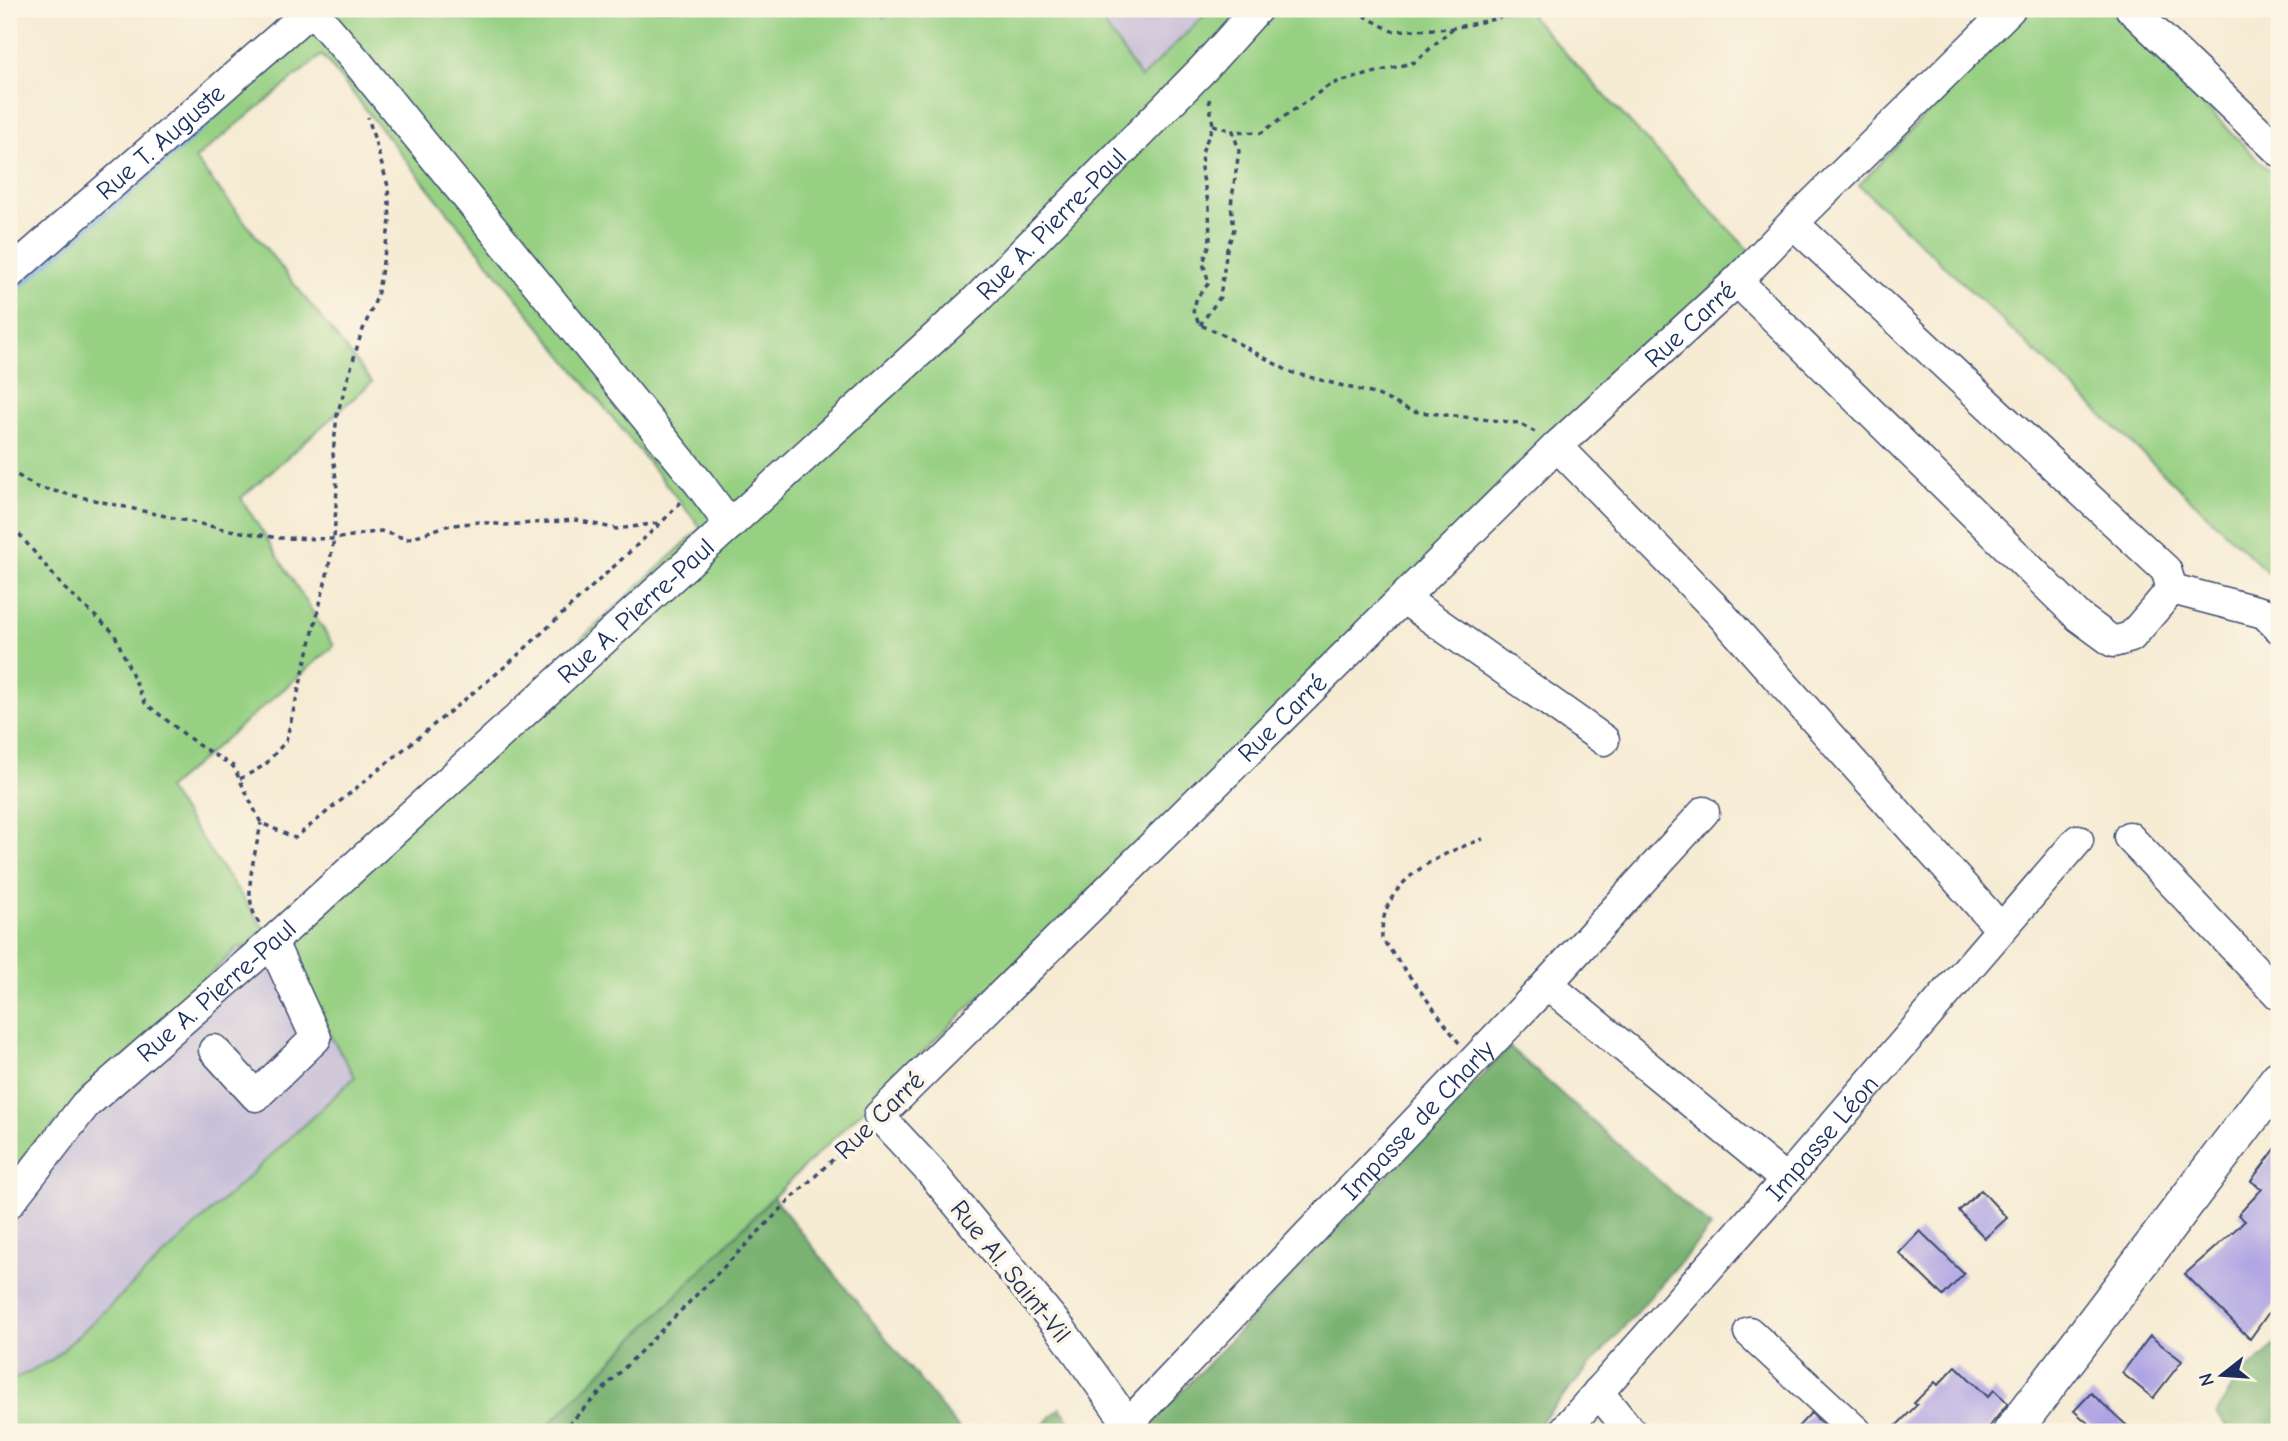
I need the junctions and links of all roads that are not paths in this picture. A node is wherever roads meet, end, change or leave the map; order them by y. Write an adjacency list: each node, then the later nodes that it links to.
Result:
1 (312, 9): 7 (street, Rue T. Auguste); 10 (street)
2 (1257, 9): 10 (street, Rue A. Pierre-Paul)
3 (2010, 9): 6 (street, Rue Carré)
4 (2131, 9): 5 (street)
5 (2279, 151)
6 (1793, 223): 8 (street, Rue Carré); 11 (street)
7 (9, 274)
8 (1737, 281): 9 (street, Rue Carré); 11 (street)
9 (1558, 446): 12 (street, Rue Carré); 18 (street)
10 (730, 525): 19 (street, Rue A. Pierre-Paul)
11 (2172, 589): 13 (street)
12 (1404, 599): 14 (street); 24 (street, Rue Carré)
13 (2279, 628)
14 (1604, 740)
15 (1704, 812): 20 (street, Impasse de Charly)
16 (2129, 837): 21 (street)
17 (2078, 840): 18 (street, Impasse Léon)
18 (2001, 929): 25 (street, Impasse Léon)
19 (272, 942): 22 (street); 26 (street, Rue A. Pierre-Paul)
20 (1547, 984): 25 (street); 29 (street, Impasse de Charly)
21 (2279, 995)
22 (214, 1049)
23 (2279, 1079): 33 (main road)
24 (879, 1116): 29 (street, Rue Al. Saint-Vil)
25 (1786, 1180): 28 (street, Impasse Léon)
26 (9, 1203)
27 (1749, 1332): 32 (street)
28 (1598, 1392): 30 (street, Impasse Léon); 31 (street)
29 (1131, 1428)
30 (1563, 1432)
31 (1632, 1432)
32 (1857, 1432)
33 (2012, 1432)

